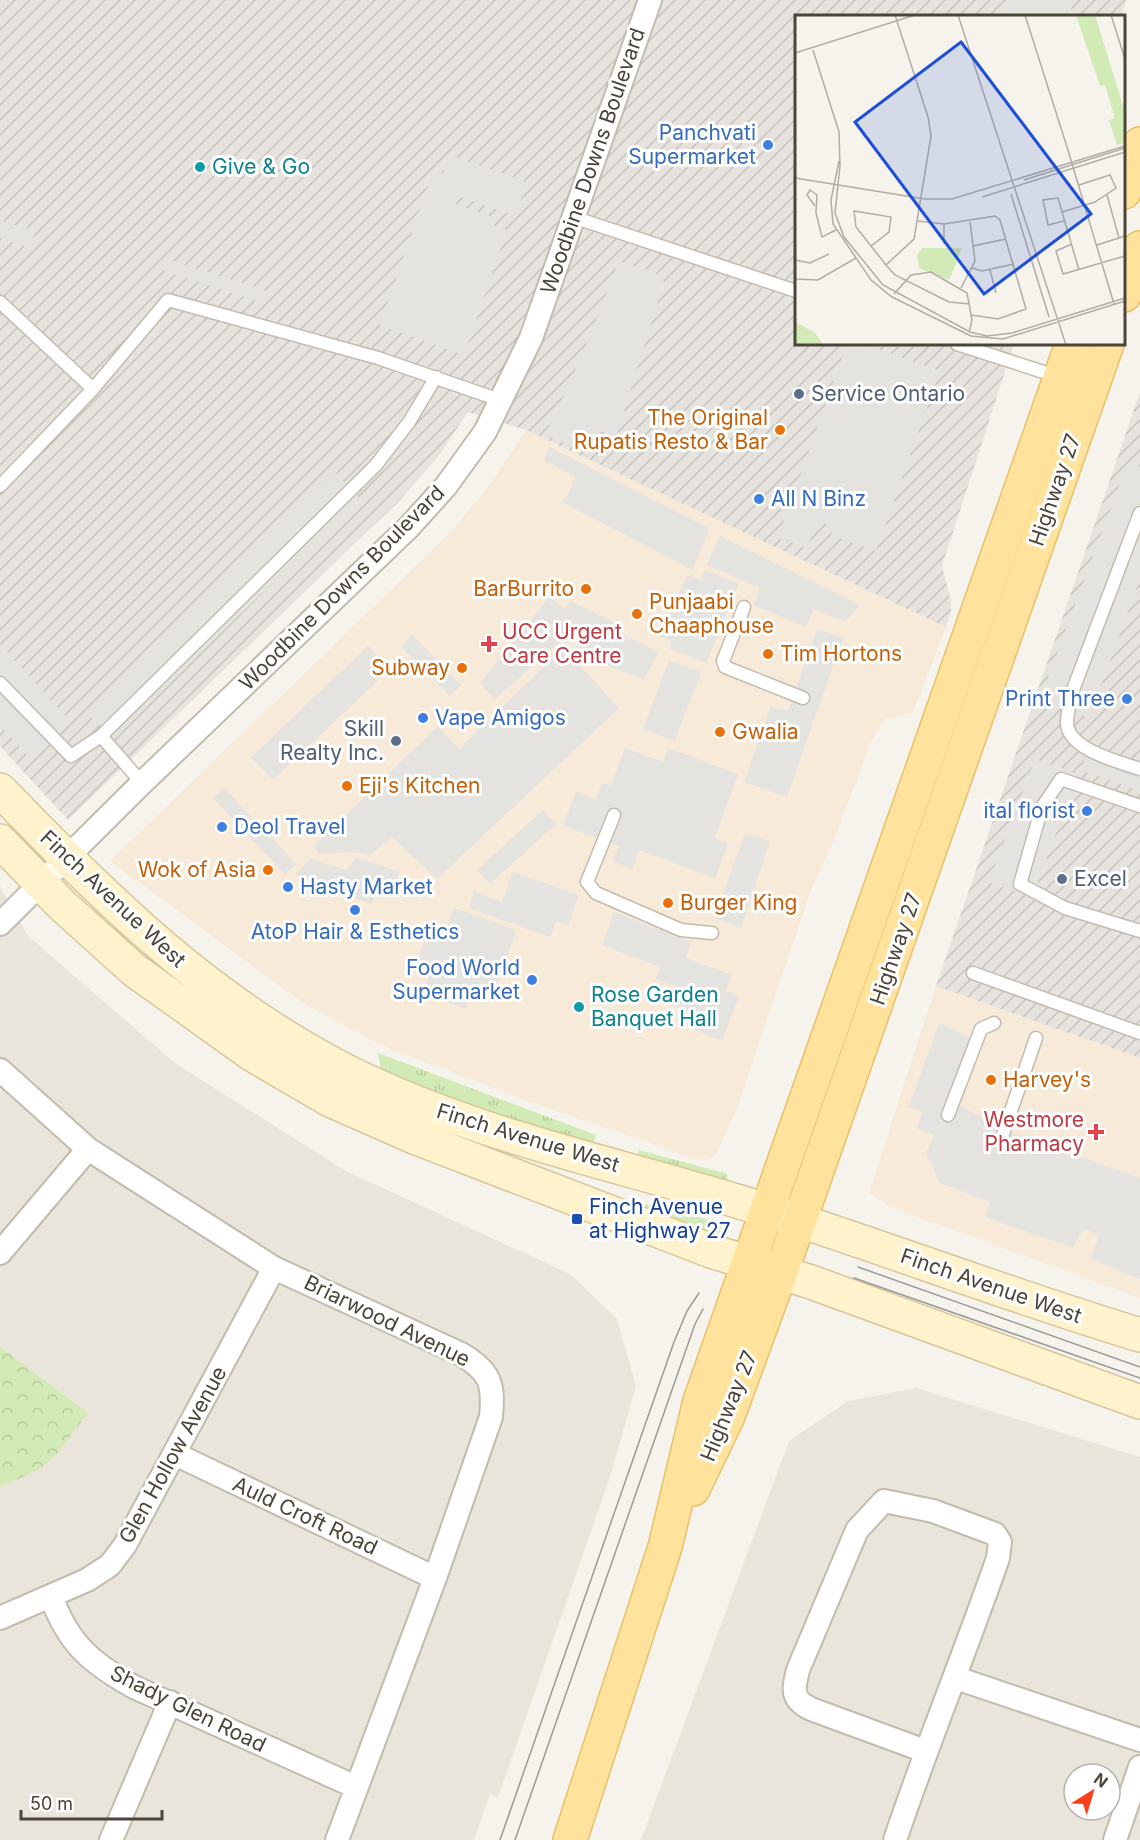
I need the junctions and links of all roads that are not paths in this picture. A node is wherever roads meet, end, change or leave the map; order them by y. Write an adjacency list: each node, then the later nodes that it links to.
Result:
1 (650, 0): 4 (street, Woodbine Downs Boulevard)
2 (1140, 144): 3 (main road)
3 (1125, 189)
4 (573, 217): 6 (lane); 15 (street, Woodbine Downs Boulevard)
5 (1140, 248): 7 (main road)
6 (795, 291)
7 (1125, 292)
8 (0, 302): 14 (lane)
9 (960, 345): 13 (lane)
10 (1072, 345): 13 (main road, Highway 27)
11 (1107, 345): 45 (main road, Highway 27)
12 (436, 377): 14 (lane); 15 (lane); 21 (lane)
13 (1060, 377): 44 (main road, Highway 27)
14 (93, 389): 16 (lane)
15 (500, 400): 23 (street, Woodbine Downs Boulevard)
16 (0, 486)
17 (1140, 513): 22 (lane)
18 (744, 607): 20 (lane)
19 (0, 683): 21 (lane)
20 (803, 698)
21 (101, 736): 23 (lane)
22 (1140, 769)
23 (142, 783): 28 (street, Woodbine Downs Boulevard)
24 (0, 790): 28 (main road, Finch Avenue West)
25 (1140, 806): 31 (lane)
26 (615, 815): 32 (lane)
27 (0, 841): 29 (main road, Finch Avenue West)
28 (66, 859): 29 (street, Woodbine Downs Boulevard); 38 (main road, Finch Avenue West)
29 (41, 883): 30 (street, Woodbine Downs Boulevard); 39 (main road, Finch Avenue West)
30 (0, 924)
31 (1140, 931)
32 (712, 933)
33 (973, 973): 35 (lane)
34 (994, 1023): 40 (lane)
35 (1140, 1033)
36 (1036, 1038): 41 (lane)
37 (0, 1070): 42 (street, Briarwood Avenue)
38 (350, 1073): 39 (main road); 44 (main road, Finch Avenue West)
39 (330, 1100): 43 (main road, Finch Avenue West)
40 (948, 1115)
41 (1000, 1143)
42 (88, 1149): 46 (street); 48 (street, Briarwood Avenue)
43 (448, 1150): 44 (main road, Finch Avenue West); 47 (main road, Finch Avenue West)
44 (763, 1217): 45 (main road, Finch Avenue West); 47 (main road, Highway 27)
45 (797, 1228): 49 (main road, Highway 27); 50 (main road, Finch Avenue West)
46 (0, 1252)
47 (747, 1263): 49 (main road, Finch Avenue West); 53 (main road, Highway 27)
48 (274, 1268): 52 (street, Glen Hollow Avenue); 54 (street, Briarwood Avenue)
49 (780, 1273): 51 (main road, Finch Avenue West); 53 (main road, Highway 27)
50 (1140, 1335)
51 (1140, 1402)
52 (175, 1454): 54 (street, Auld Croft Road); 55 (street, Glen Hollow Avenue)
53 (665, 1547): 65 (main road, Highway 27)
54 (435, 1578): 62 (street, Briarwood Avenue)
55 (51, 1596): 56 (street, Glen Hollow Avenue); 58 (street, Shady Glen Road)
56 (0, 1618)
57 (956, 1678): 59 (street); 60 (street); 60 (street)
58 (170, 1702): 62 (street, Shady Glen Road); 63 (street)
59 (1140, 1740)
60 (926, 1751): 66 (street)
61 (1140, 1767): 67 (street)
62 (356, 1787): 64 (street, Briarwood Avenue)
63 (111, 1840)
64 (337, 1840)
65 (570, 1840)
66 (895, 1840)
67 (1115, 1840)

